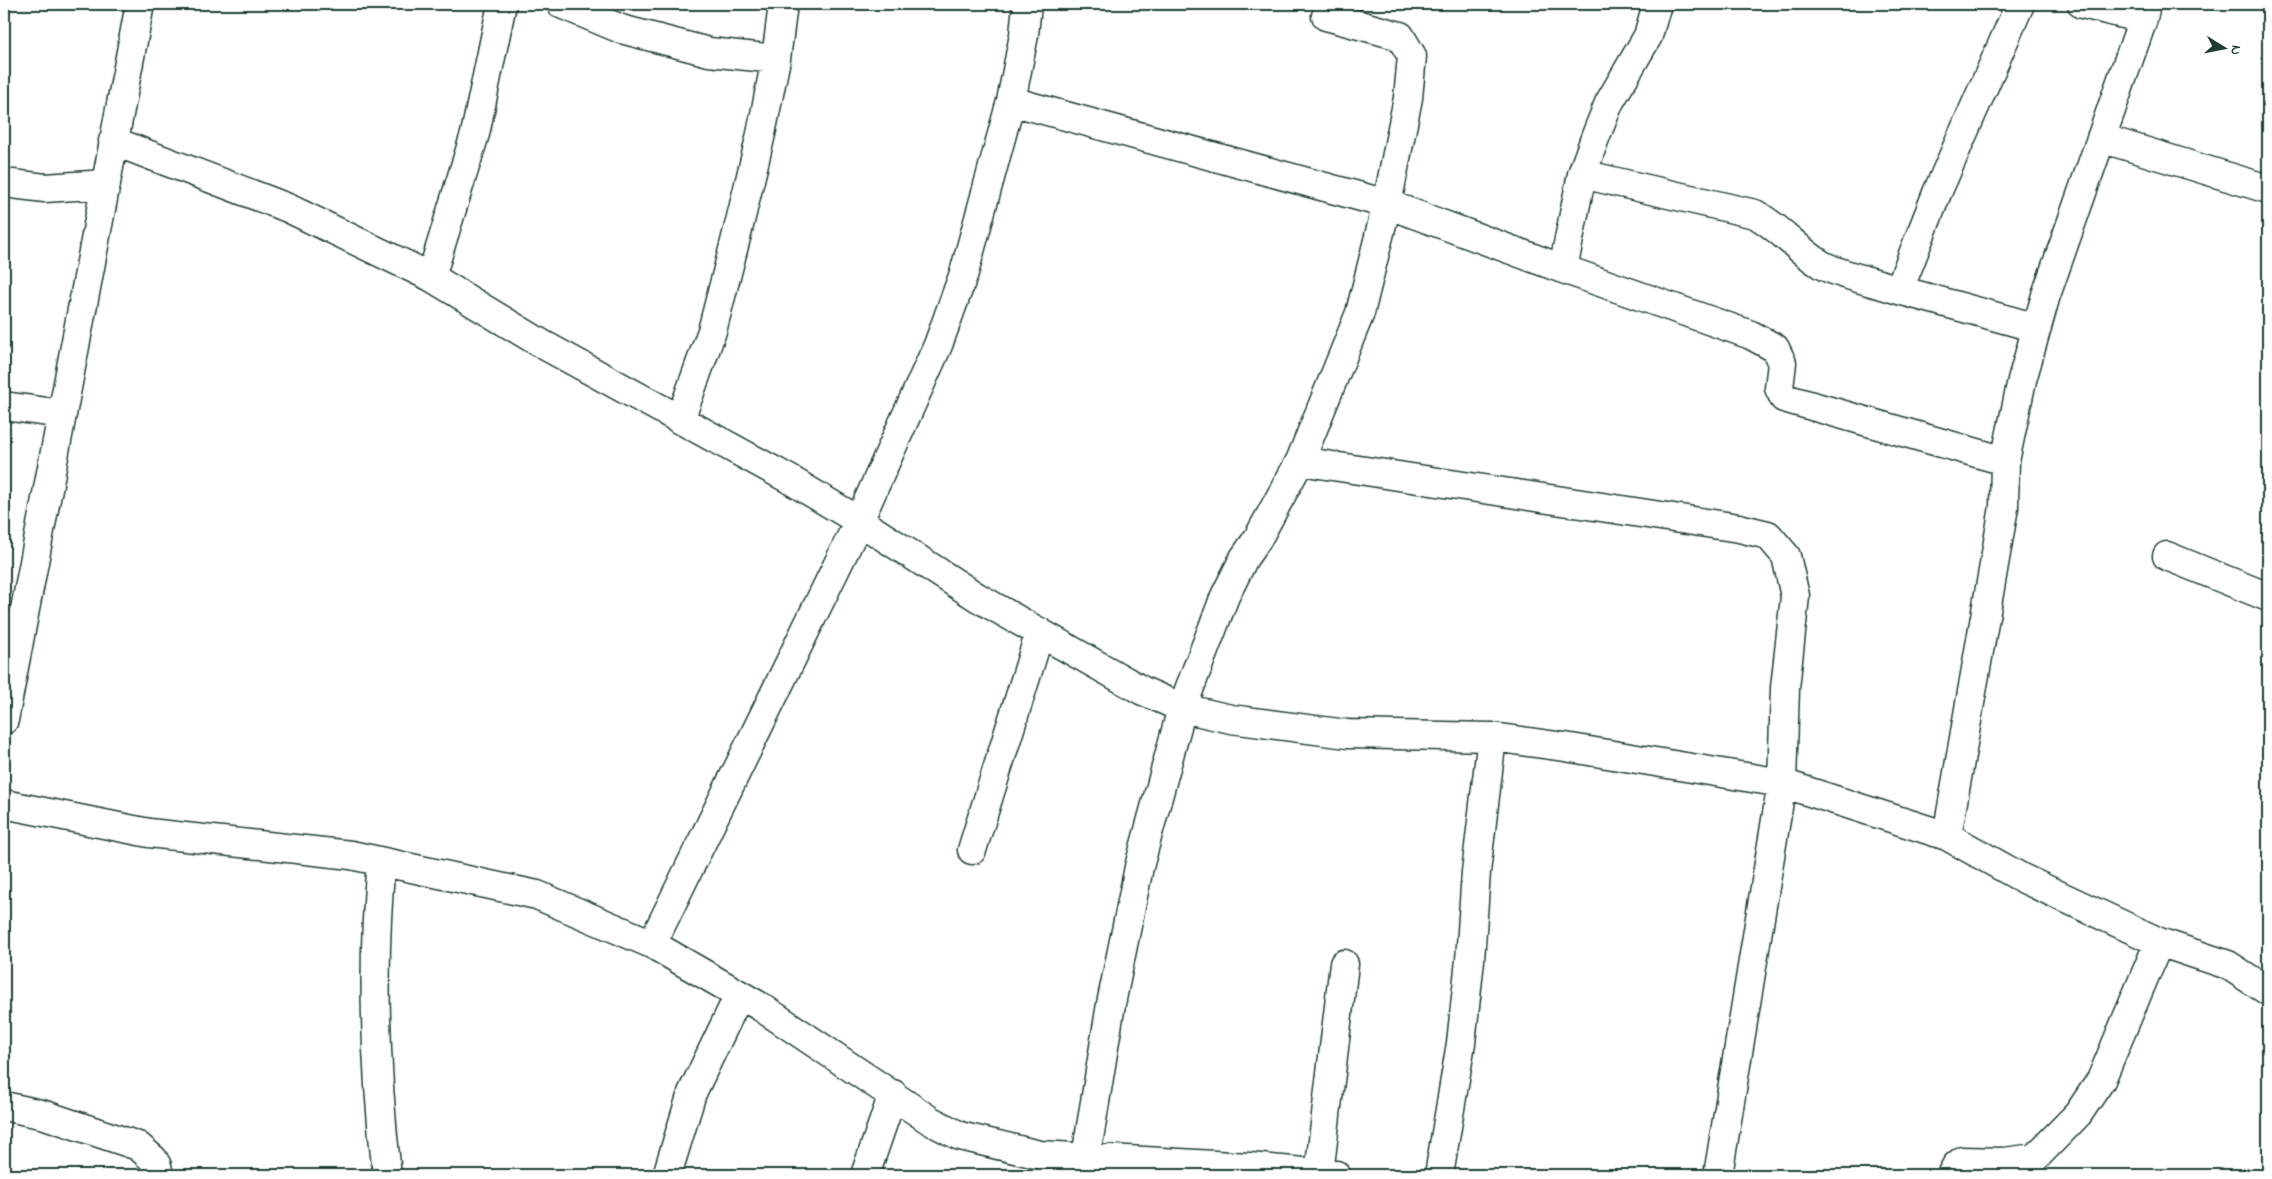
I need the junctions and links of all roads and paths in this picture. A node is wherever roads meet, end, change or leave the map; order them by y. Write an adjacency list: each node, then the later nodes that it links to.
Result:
1 (140, 4): 14 (street)
2 (502, 4): 21 (street)
3 (561, 4): 11 (street)
4 (784, 4): 11 (street)
5 (1027, 4): 12 (street)
6 (1657, 4): 15 (street)
7 (2020, 4): 22 (street)
8 (2082, 4): 9 (street)
9 (2144, 11): 13 (street)
10 (1326, 16): 19 (street)
11 (776, 59): 26 (street)
12 (1011, 101): 19 (street); 29 (street)
13 (2101, 138): 18 (street); 23 (street)
14 (113, 141): 17 (street); 21 (street)
15 (1582, 174): 20 (street); 22 (street)
16 (4, 183): 17 (street)
17 (106, 184): 25 (street)
18 (2268, 189)
19 (1387, 204): 20 (street); 27 (street)
20 (1563, 269): 28 (street)
21 (431, 277): 26 (street)
22 (1899, 290): 23 (street)
23 (2037, 328): 28 (street)
24 (4, 406): 25 (street)
25 (62, 414): 34 (street)
26 (680, 420): 29 (street)
27 (1300, 461): 33 (street); 36 (street)
28 (2005, 461): 38 (street)
29 (859, 520): 32 (street); 42 (street)
30 (2167, 556): 31 (street)
31 (2268, 597)
32 (1040, 632): 33 (street); 39 (street)
33 (1182, 708): 35 (street); 48 (street)
34 (4, 720)
35 (1492, 737): 36 (street); 55 (street)
36 (1782, 783): 38 (street); 56 (street)
37 (4, 804): 40 (street)
38 (1947, 836): 41 (street)
39 (972, 850)
40 (381, 862): 42 (street); 51 (street)
41 (2160, 942): 44 (street); 57 (street)
42 (652, 944): 45 (street)
43 (1344, 964): 54 (street)
44 (2268, 991)
45 (739, 995): 46 (street); 52 (street)
46 (893, 1094): 48 (street); 53 (street)
47 (4, 1106): 50 (street)
48 (1086, 1157): 49 (street)
49 (1249, 1171): 54 (street)
50 (158, 1175)
51 (387, 1175)
52 (667, 1175)
53 (865, 1175)
54 (1327, 1175)
55 (1439, 1175)
56 (1718, 1175)
57 (1951, 1175)

